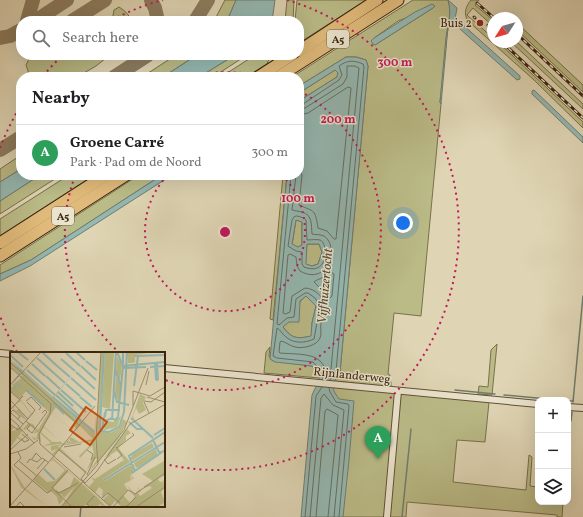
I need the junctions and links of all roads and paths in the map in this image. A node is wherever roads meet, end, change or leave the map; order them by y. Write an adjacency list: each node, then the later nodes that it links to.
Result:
1 (377, 0): 3 (highway, A5)
2 (398, 0): 6 (highway, A5)
3 (304, 47)
4 (284, 60): 5 (highway)
5 (266, 72)
6 (286, 72)
7 (98, 180): 9 (highway, A5)
8 (118, 180): 10 (highway, A5)
9 (0, 243)
10 (0, 256)
11 (0, 353): 12 (street)
12 (10, 354)
13 (165, 368): 14 (street, Rijnlanderweg)
14 (398, 391): 15 (street, Rijnlanderweg); 18 (street)
15 (535, 404)
16 (571, 406): 17 (street)
17 (583, 408)
18 (387, 517)

